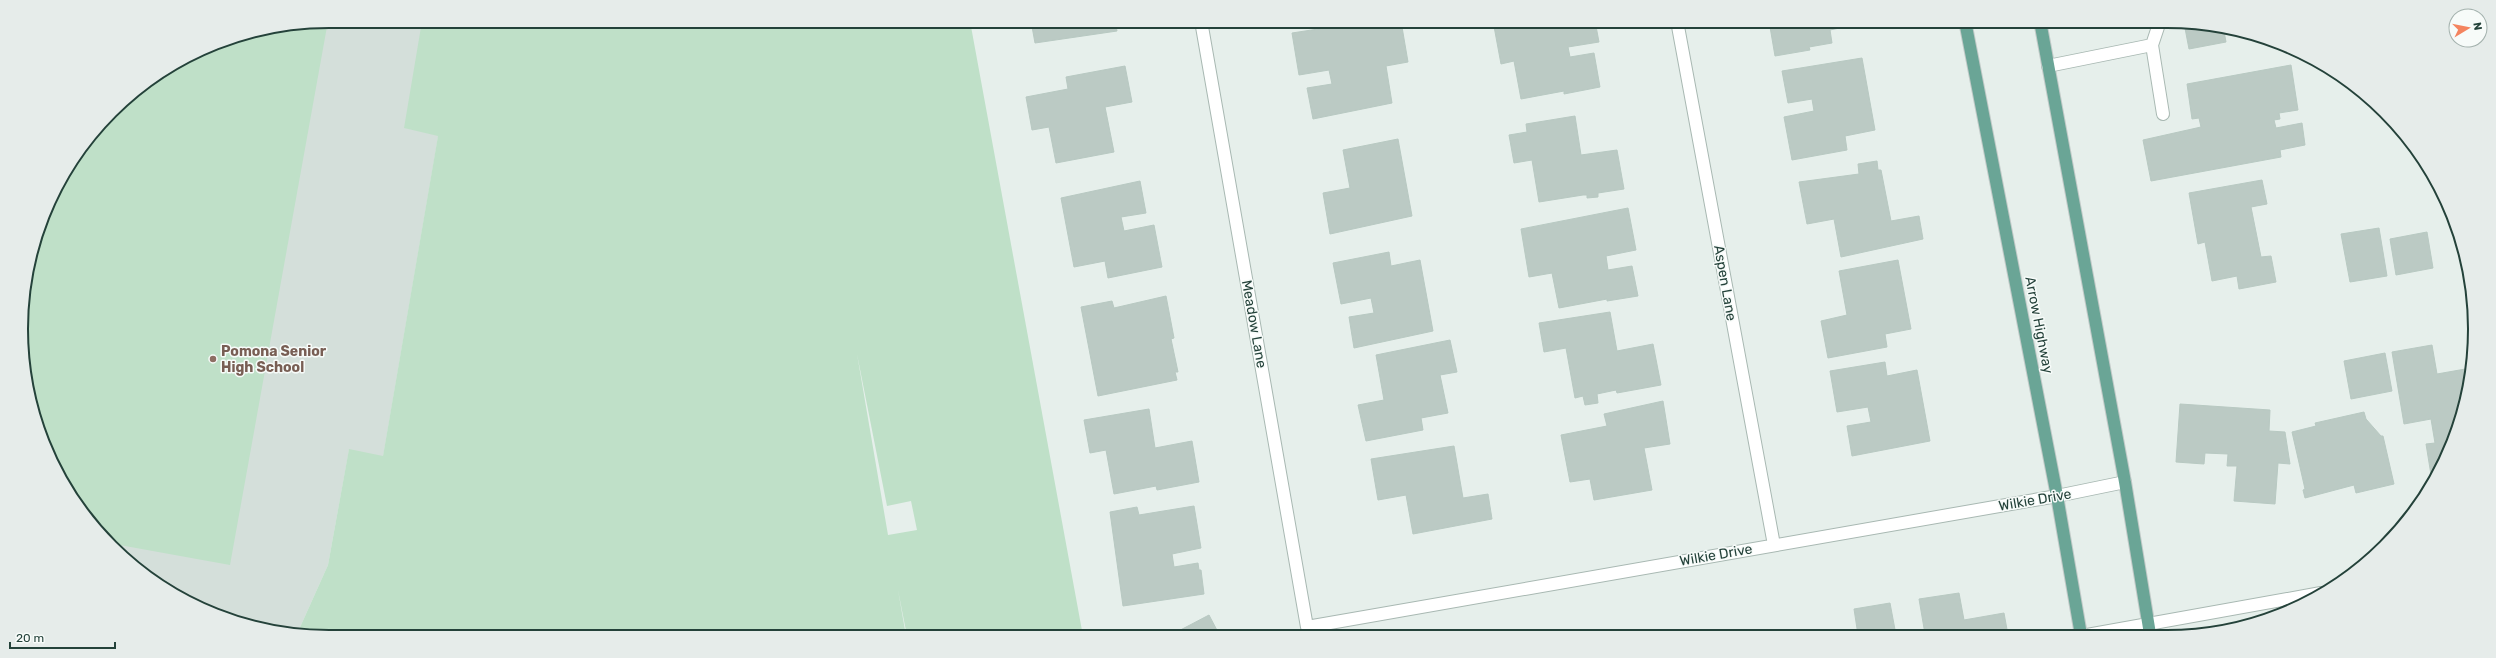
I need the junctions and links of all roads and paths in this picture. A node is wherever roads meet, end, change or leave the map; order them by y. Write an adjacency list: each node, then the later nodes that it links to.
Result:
1 (1202, 28): 13 (street, Meadow Lane)
2 (1678, 28): 11 (street, Aspen Lane)
3 (1966, 28): 10 (main road, Arrow Highway)
4 (2041, 28): 7 (main road)
5 (2158, 28): 6 (street)
6 (2152, 45): 7 (street); 8 (street)
7 (2048, 66): 9 (main road)
8 (2163, 114)
9 (2125, 482): 10 (street, Wilkie Drive); 14 (main road)
10 (2057, 496): 11 (street, Wilkie Drive); 15 (main road, Arrow Highway)
11 (1774, 545): 13 (street, Wilkie Drive)
12 (2309, 595): 14 (street)
13 (1307, 627)
14 (2149, 629): 16 (street)
15 (2080, 630)
16 (2139, 630)

